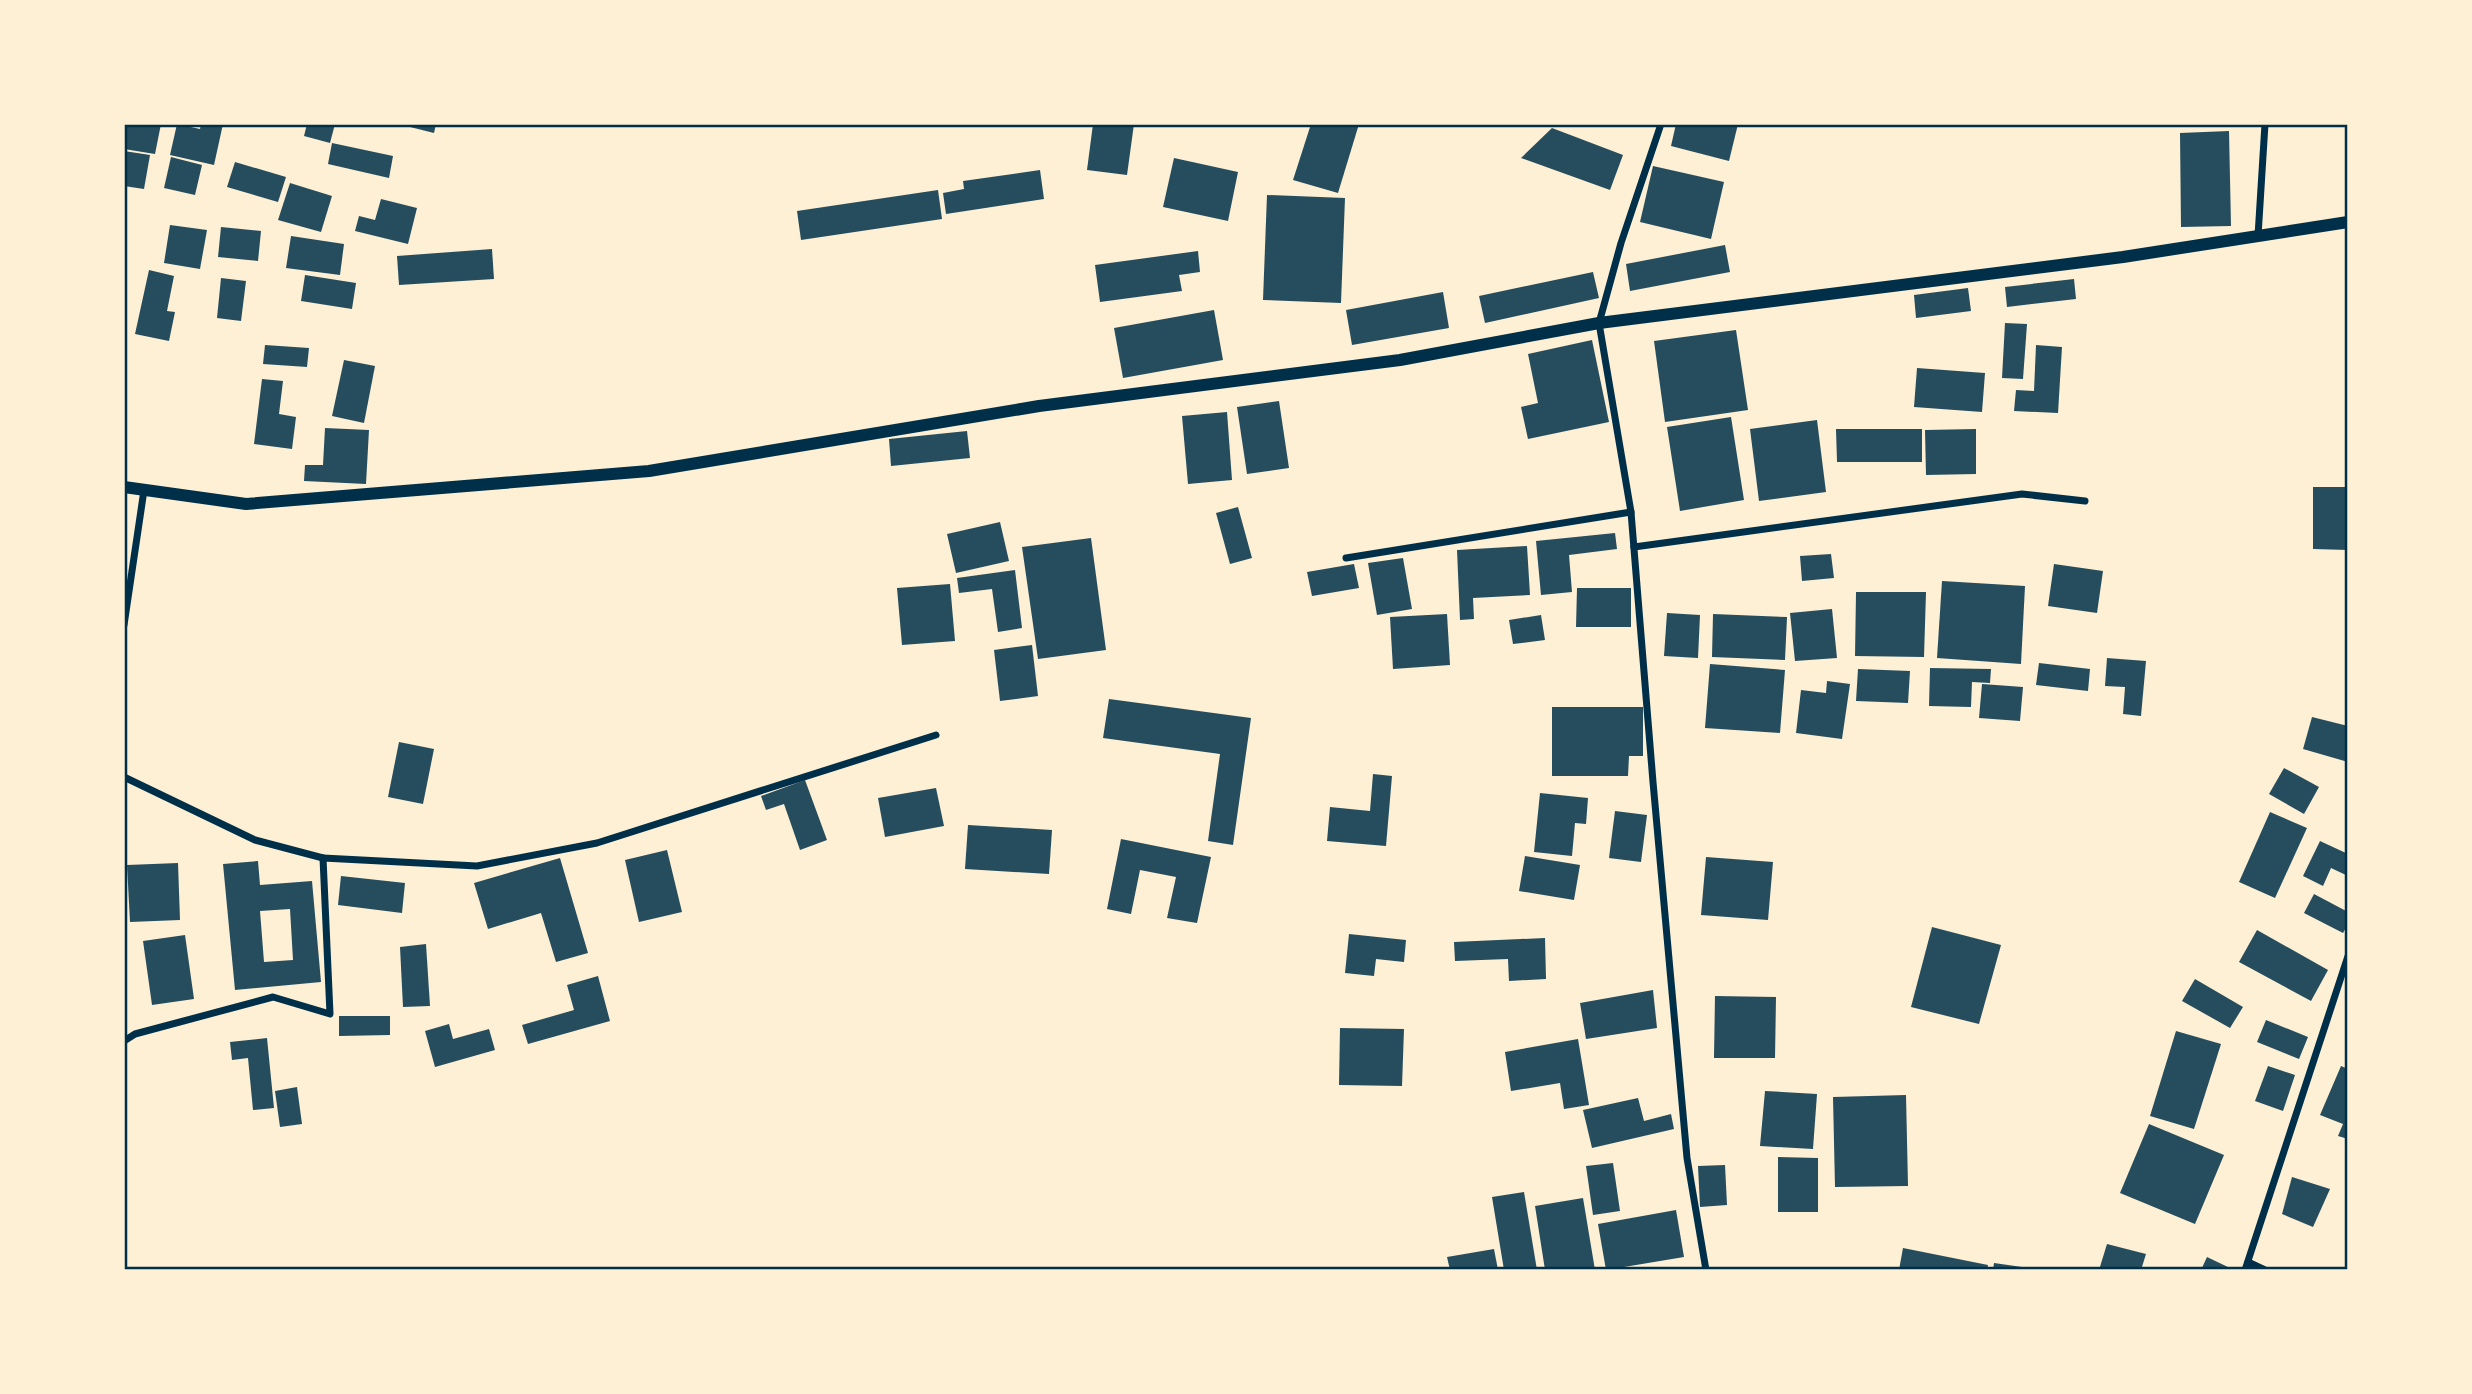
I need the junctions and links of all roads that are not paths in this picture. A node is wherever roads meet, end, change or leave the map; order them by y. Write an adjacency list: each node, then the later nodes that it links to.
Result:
1 (1661, 124): 5 (street)
2 (2265, 124): 4 (street)
3 (2348, 222): 4 (street)
4 (2258, 236): 5 (street)
5 (1599, 323): 7 (street); 9 (street)
6 (124, 487): 7 (street)
7 (144, 490): 12 (street)
8 (2085, 500): 10 (street)
9 (1631, 512): 10 (street); 11 (street)
10 (1634, 547): 19 (street)
11 (1346, 558)
12 (124, 625)
13 (936, 735): 15 (street)
14 (124, 778): 15 (street)
15 (323, 858): 17 (street)
16 (2348, 956): 18 (street)
17 (124, 1041)
18 (2246, 1266): 20 (street)
19 (1706, 1270)
20 (2265, 1270)

